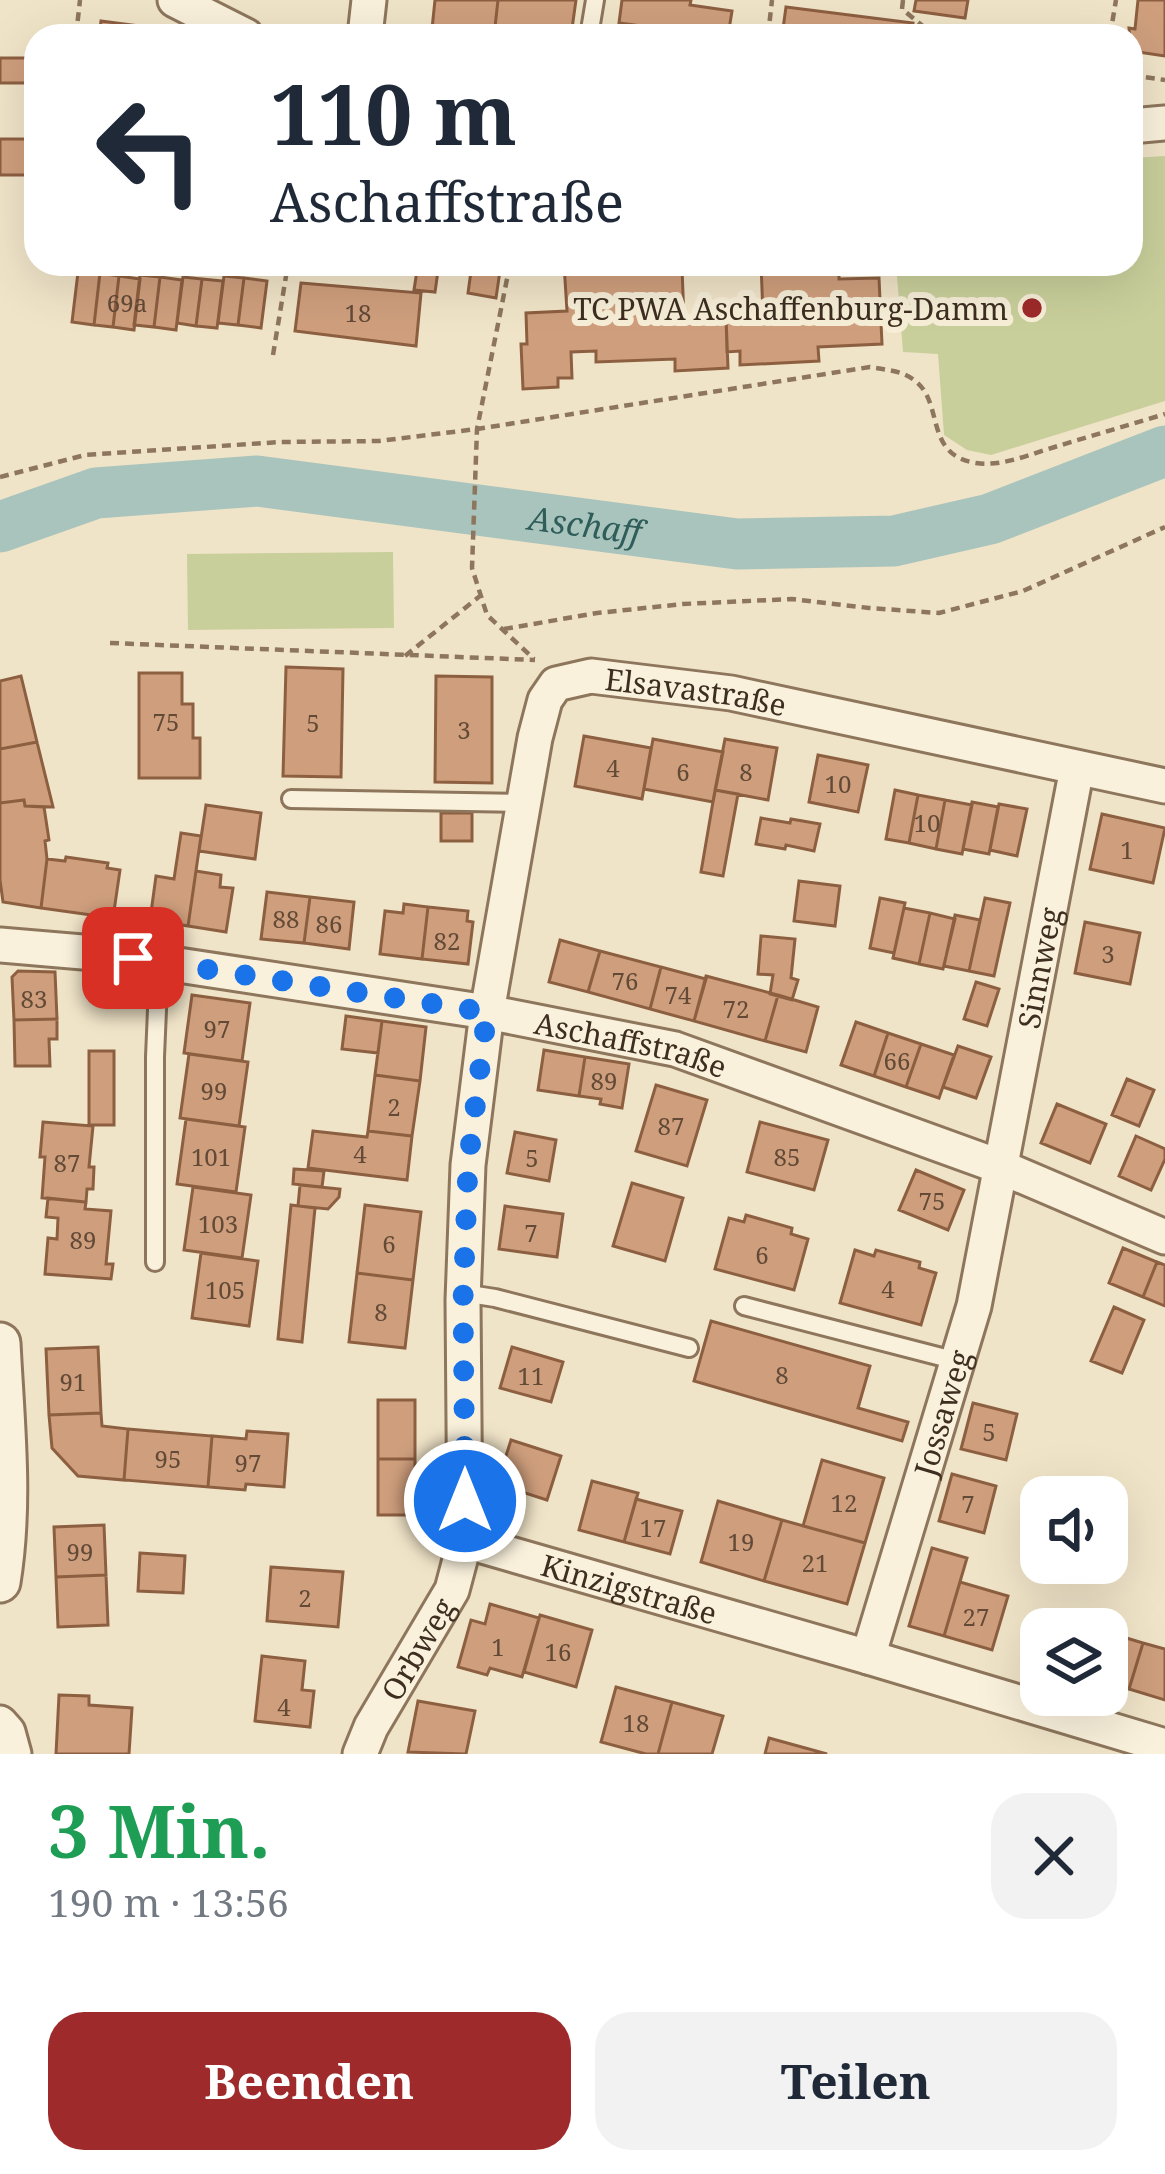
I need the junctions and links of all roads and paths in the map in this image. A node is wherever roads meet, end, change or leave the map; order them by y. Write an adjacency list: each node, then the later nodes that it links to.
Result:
1 (176, 0): 3 (street)
2 (903, 0): 4 (path)
3 (223, 24)
4 (920, 24)
5 (286, 276): 7 (path)
6 (508, 276): 9 (path)
7 (273, 356)
8 (1165, 414): 9 (path)
9 (477, 429): 10 (path); 12 (path)
10 (0, 477)
11 (1165, 527): 13 (path)
12 (480, 596): 13 (path); 15 (path)
13 (504, 629): 16 (path)
14 (110, 643): 15 (path)
15 (405, 656): 16 (path)
16 (545, 672): 17 (street, Elsavastraße); 20 (street)
17 (1077, 768): 18 (street, Elsavastraße); 24 (street, Sinnweg)
18 (1165, 786)
19 (291, 799): 20 (lane)
20 (525, 803): 23 (street)
21 (0, 945): 22 (street, Aschaffstraße)
22 (159, 962): 23 (street, Aschaffstraße); 26 (lane)
23 (487, 1012): 24 (street, Aschaffstraße); 27 (street)
24 (1001, 1167): 25 (street, Aschaffstraße); 31 (street, Jossaweg)
25 (1165, 1237)
26 (155, 1262)
27 (463, 1293): 30 (lane); 32 (street)
28 (744, 1306): 31 (lane)
29 (0, 1343): 33 (street)
30 (689, 1348)
31 (957, 1361): 34 (street, Jossaweg)
32 (465, 1541): 34 (street, Kinzigstraße); 38 (street, Orbweg)
33 (0, 1582)
34 (868, 1657): 36 (street, Kinzigstraße)
35 (0, 1723): 37 (street)
36 (1165, 1747)
37 (14, 1754)
38 (360, 1754)

